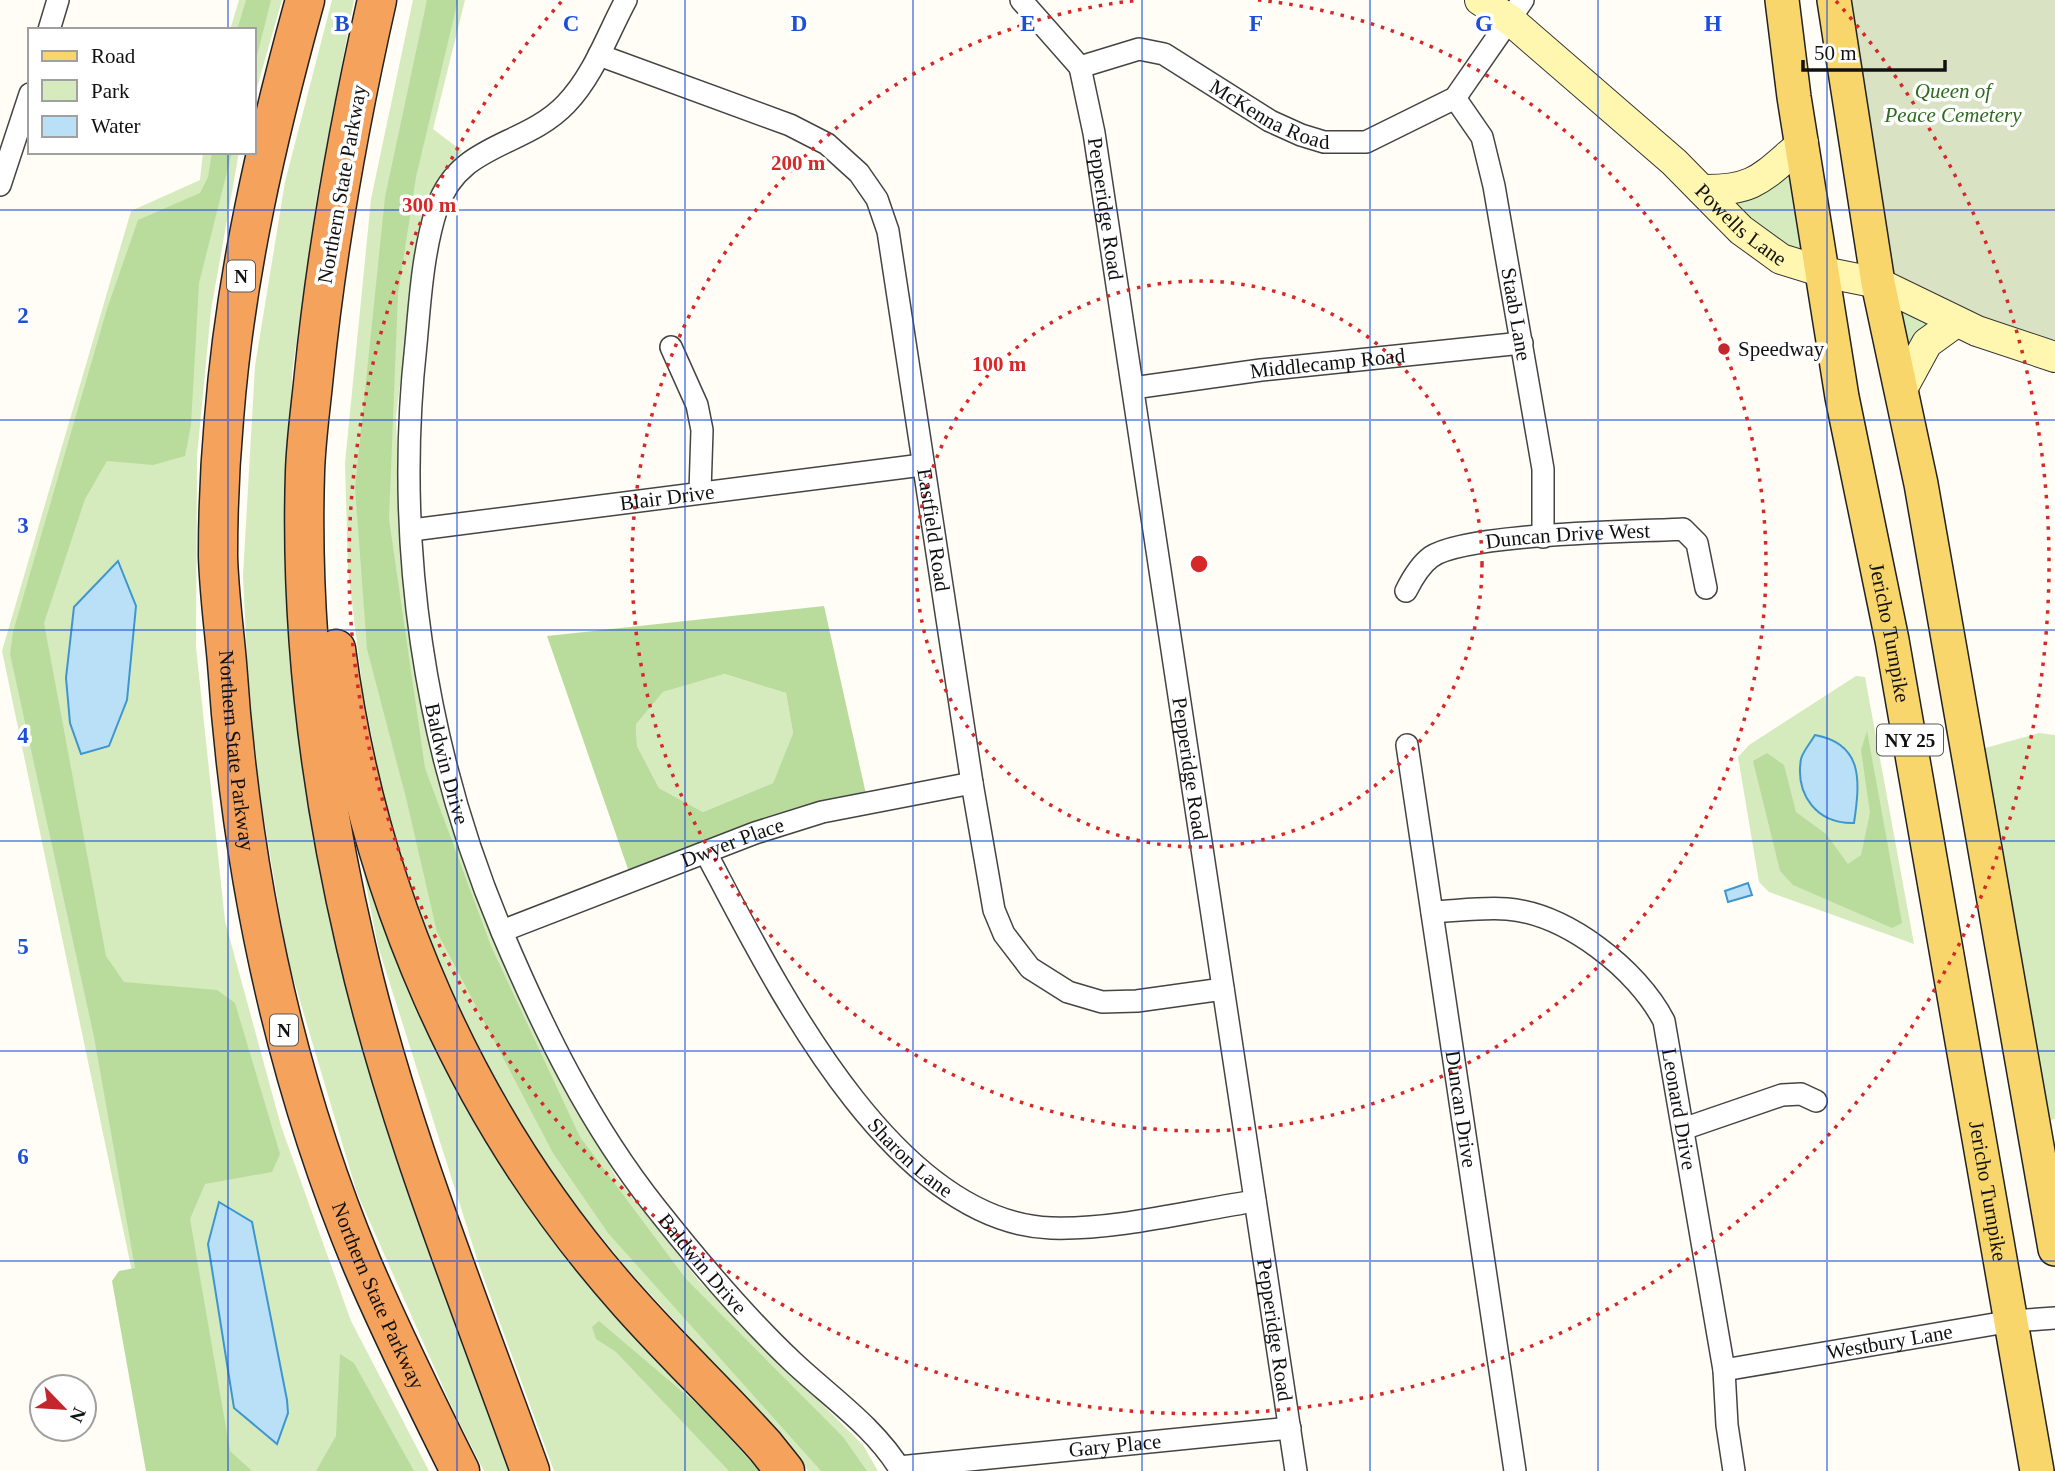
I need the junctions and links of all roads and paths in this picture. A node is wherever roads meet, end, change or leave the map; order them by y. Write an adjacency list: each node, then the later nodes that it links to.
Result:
1 (58, 0): 10 (street)
2 (305, 0): 31 (highway, Northern State Parkway / N)
3 (377, 0): 21 (highway, Northern State Parkway)
4 (626, 0): 11 (street, Baldwin Drive)
5 (1021, 0): 12 (street)
6 (1479, 0): 9 (street, Powells Lane)
7 (1782, 0): 15 (main road, Jericho Turnpike / NY 25)
8 (1834, 0): 19 (main road, NY 25)
9 (1516, 10): 13 (street, McKenna Road); 17 (street, Powells Lane)
10 (50, 28)
11 (599, 55): 27 (street, Eastfield Road); 29 (street, Baldwin Drive)
12 (1080, 67): 13 (street, McKenna Road); 25 (street, Pepperidge Road)
13 (1455, 98): 22 (street, Staab Lane)
14 (28, 100): 16 (street)
15 (1802, 143): 17 (street); 18 (main road, Jericho Turnpike / NY 25)
16 (0, 186)
17 (1702, 190): 18 (street, Powells Lane)
18 (1823, 272): 19 (street, Powells Lane); 45 (main road, Jericho Turnpike / NY 25)
19 (1878, 283): 20 (street, Powells Lane); 26 (main road, NY 25)
20 (1956, 322): 24 (street, Powells Lane); 26 (street)
21 (318, 332): 51 (highway, Northern State Parkway); 52 (highway)
22 (1522, 343): 25 (street, Middlecamp Road); 30 (street, Staab Lane)
23 (671, 347): 28 (street)
24 (2055, 357)
25 (1133, 388): 39 (street, Pepperidge Road)
26 (1902, 389): 43 (main road, NY 25)
27 (922, 465): 28 (street, Blair Drive); 35 (street, Eastfield Road)
28 (700, 492): 29 (street, Blair Drive)
29 (412, 530): 38 (street, Baldwin Drive)
30 (1543, 537): 32 (street, Duncan Drive West); 33 (street, Duncan Drive West)
31 (218, 559): 49 (highway); 50 (highway, Northern State Parkway / N)
32 (1706, 588)
33 (1406, 591)
34 (1407, 744): 37 (street, Duncan Drive)
35 (972, 783): 36 (street, Dwyer Place); 39 (street, Eastfield Road)
36 (706, 853): 38 (street, Dwyer Place); 42 (street, Sharon Lane)
37 (1432, 912): 41 (street, Leonard Drive); 54 (street, Duncan Drive)
38 (502, 931): 48 (street, Baldwin Drive)
39 (1223, 989): 42 (street, Pepperidge Road)
40 (1816, 1101): 41 (street)
41 (1683, 1129): 46 (street, Leonard Drive)
42 (1255, 1201): 47 (street, Pepperidge Road)
43 (2055, 1249)
44 (2055, 1318): 45 (street, Westbury Lane)
45 (2012, 1321): 46 (street, Westbury Lane); 56 (main road, Jericho Turnpike / NY 25)
46 (1724, 1370): 55 (street, Leonard Drive)
47 (1290, 1428): 48 (street, Gary Place); 53 (street, Pepperidge Road)
48 (900, 1469)
49 (443, 1471)
50 (460, 1471)
51 (530, 1471)
52 (785, 1471)
53 (1296, 1471)
54 (1516, 1471)
55 (1734, 1471)
56 (2037, 1471)

